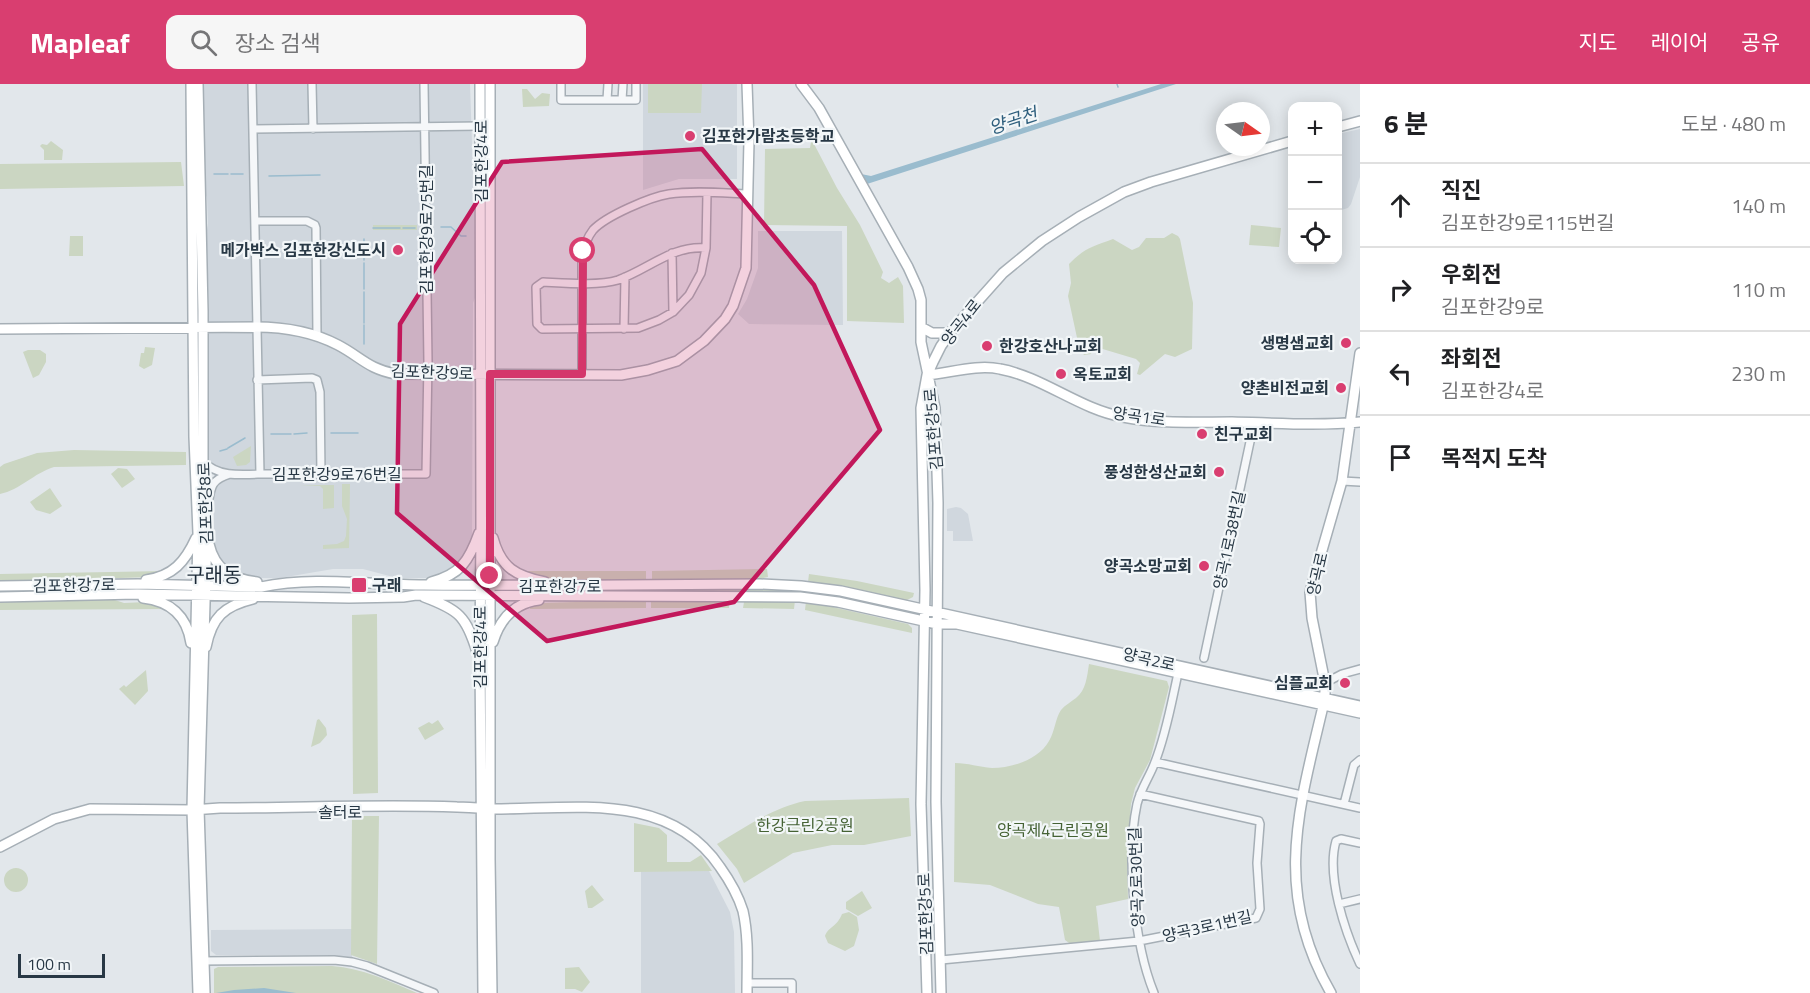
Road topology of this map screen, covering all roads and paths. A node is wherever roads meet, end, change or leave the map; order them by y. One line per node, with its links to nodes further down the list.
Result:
1 (191, 84): 31 (street, 김포한강8로)
2 (198, 84): 31 (street, 김포한강8로)
3 (252, 84): 20 (street)
4 (312, 84): 21 (street)
5 (424, 84): 19 (street, 김포한강9로75번길)
6 (480, 84): 17 (street, 김포한강4로)
7 (490, 84): 41 (street, 김포한강4로)
8 (561, 84): 14 (street)
9 (608, 84): 14 (street)
10 (622, 84): 15 (street)
11 (636, 84): 15 (street)
12 (747, 84): 24 (street, 김포한강9로)
13 (801, 84): 33 (street, 양곡4로)
14 (607, 100): 15 (street)
15 (622, 100)
16 (1360, 121): 18 (street)
17 (480, 126): 19 (street); 41 (street, 김포한강4로)
18 (1342, 126)
19 (426, 127): 21 (street); 40 (street, 김포한강9로75번길)
20 (254, 129): 21 (street); 25 (street)
21 (313, 129)
22 (1288, 142): 37 (street, 양곡4로)
23 (707, 193): 24 (street); 26 (street); 29 (street)
24 (748, 194): 42 (street, 김포한강9로)
25 (256, 221): 32 (street); 38 (street)
26 (706, 248): 27 (street); 30 (street)
27 (672, 253): 28 (street); 30 (street)
28 (625, 277): 29 (street); 36 (street)
29 (582, 282): 35 (street); 35 (street)
30 (673, 312): 36 (street)
31 (198, 327): 32 (street, 김포한강9로); 34 (street, 김포한강9로); 47 (street, 김포한강8로); 55 (street, 김포한강8로)
32 (256, 327): 38 (street, 김포한강9로); 44 (street, 김포한강9로76번길)
33 (921, 327): 37 (street); 43 (street, 양곡4로)
34 (0, 328)
35 (583, 328): 36 (street); 42 (street)
36 (624, 329)
37 (950, 333): 43 (street, 양곡4로)
38 (317, 335): 40 (street, 김포한강9로)
39 (1360, 353): 45 (street, 양곡로)
40 (427, 374): 41 (street, 김포한강9로); 50 (street, 김포한강9로76번길)
41 (486, 374): 42 (street, 김포한강9로); 54 (street, 김포한강4로)
42 (582, 374)
43 (927, 375): 46 (street, 양곡1로); 63 (street, 김포한강5로); 70 (street, 김포한강5로)
44 (257, 380): 49 (street, 김포한강9로76번길); 50 (street)
45 (1355, 422): 46 (street, 양곡1로); 51 (street, 양곡로)
46 (1254, 423): 73 (street, 양곡1로38번길)
47 (203, 461): 48 (street); 53 (street, 김포한강8로)
48 (230, 474): 49 (street); 53 (street)
49 (260, 474): 50 (street, 김포한강9로76번길)
50 (321, 474)
51 (1342, 481): 52 (street); 78 (street, 양곡로)
52 (1360, 482)
53 (207, 518): 55 (street, 김포한강8로)
54 (486, 524): 59 (street); 61 (street); 62 (street, 김포한강4로)
55 (202, 533): 56 (street); 57 (street); 60 (street, 김포한강8로)
56 (280, 583): 60 (street, 김포한강7로); 61 (street, 김포한강7로)
57 (99, 584): 58 (street, 김포한강7로); 60 (street, 김포한강7로)
58 (0, 586)
59 (564, 586): 62 (street, 김포한강7로); 68 (street, 김포한강7로)
60 (201, 590): 64 (street, 김포한강7로); 67 (street, 김포한강7로); 75 (street, 김포한강8로)
61 (417, 590): 62 (street, 김포한강7로); 67 (street, 김포한강7로); 74 (street)
62 (485, 590): 65 (street, 김포한강7로); 74 (street, 김포한강4로)
63 (925, 590): 68 (street); 69 (street, 김포한강5로)
64 (117, 596): 66 (street, 김포한강7로); 75 (street)
65 (580, 596): 71 (street, 김포한강7로); 74 (street)
66 (0, 597)
67 (273, 597): 75 (street)
68 (906, 606): 69 (street, 김포한강7로)
69 (924, 610): 70 (street, 김포한강7로); 71 (street, 김포한강5로)
70 (937, 613): 72 (street, 김포한강5로); 77 (street, 양곡2로)
71 (924, 621): 72 (street, 김포한강7로); 104 (street, 김포한강5로)
72 (937, 624): 77 (street, 양곡2로); 95 (street, 김포한강5로)
73 (1204, 658)
74 (484, 661): 87 (street, 김포한강4로)
75 (198, 667): 89 (street, 김포한강8로)
76 (1360, 669): 78 (street)
77 (1179, 670): 79 (street, 양곡2로); 83 (street, 양곡2로30번길)
78 (1326, 683): 79 (street, 양곡로)
79 (1325, 702): 80 (street, 양곡2로); 81 (street, 양곡2로); 85 (street, 양곡로)
80 (1360, 706)
81 (1360, 713)
82 (1360, 760): 86 (street)
83 (1155, 762): 84 (street, 양곡2로30번길); 85 (street)
84 (1140, 794): 94 (street, 양곡2로30번길); 94 (street, 양곡3로1번길)
85 (1304, 795): 86 (street); 107 (street, 양곡로)
86 (1344, 804): 88 (street)
87 (485, 808): 89 (street, 솔터로); 98 (street, 솔터로); 101 (street, 김포한강4로); 102 (street, 김포한강4로)
88 (1360, 808)
89 (195, 810): 91 (street, 솔터로); 96 (street, 김포한강8로)
90 (1360, 843): 93 (street)
91 (0, 847)
92 (1360, 899): 93 (street)
93 (1339, 904): 97 (street)
94 (1139, 941): 95 (street, 양곡3로1번길); 106 (street, 양곡2로30번길)
95 (941, 960): 105 (street, 김포한강5로)
96 (201, 961): 99 (street, 김포한강8로); 100 (street)
97 (1360, 964)
98 (747, 988): 103 (street)
99 (201, 989)
100 (434, 993)
101 (483, 993)
102 (492, 993)
103 (792, 993)
104 (927, 993)
105 (941, 993)
106 (1154, 993)
107 (1331, 993)

